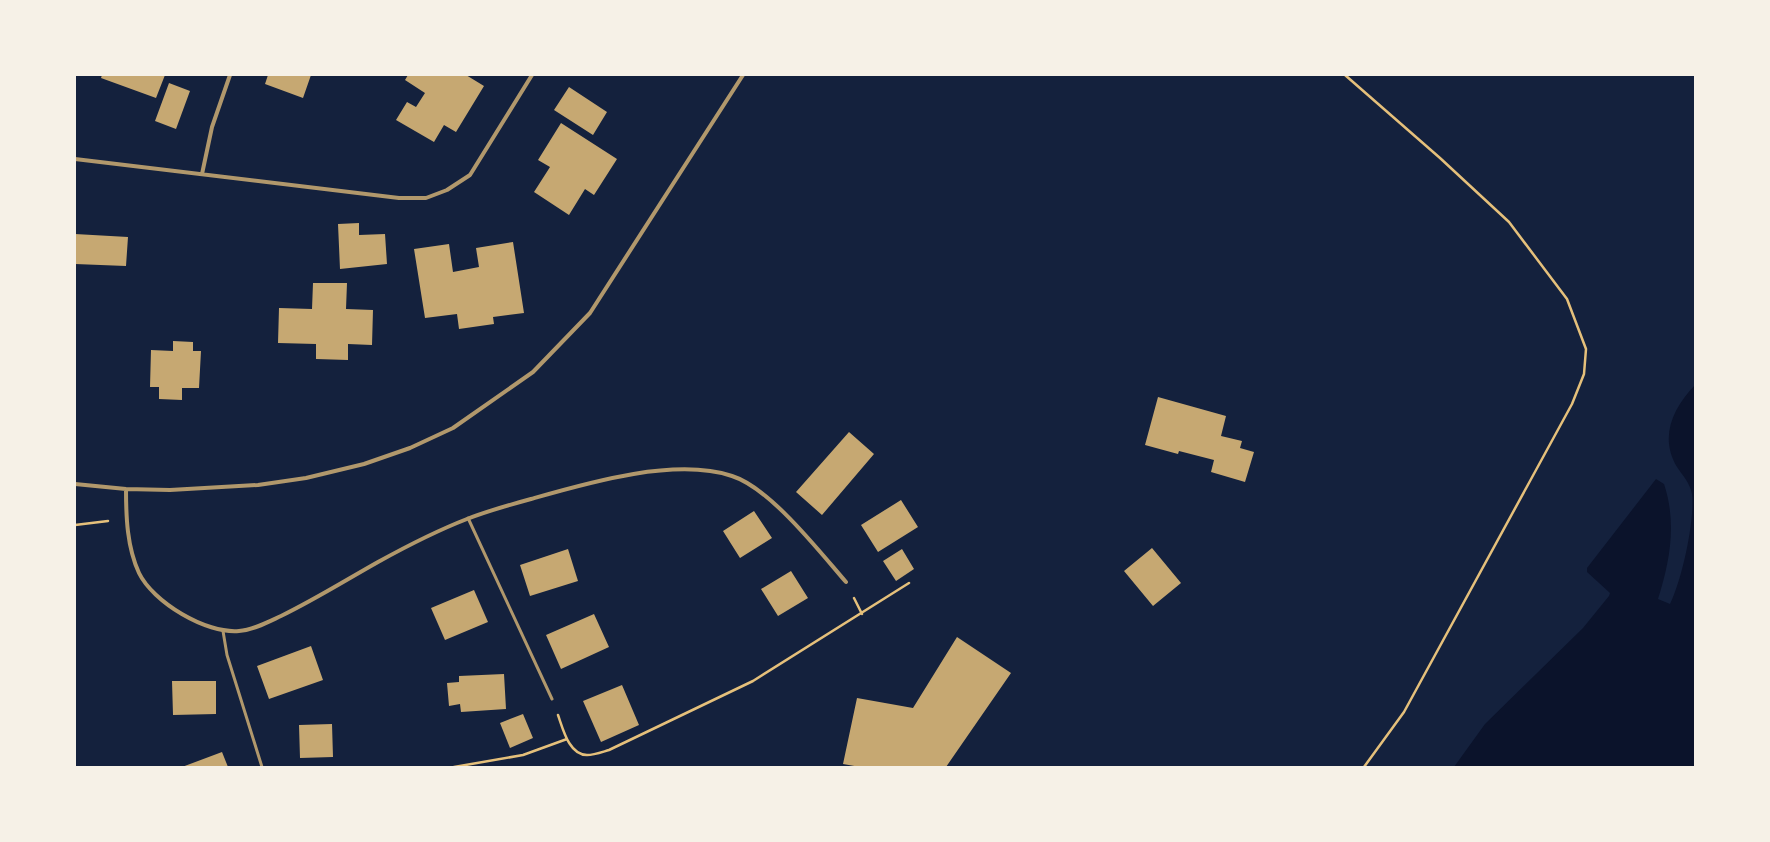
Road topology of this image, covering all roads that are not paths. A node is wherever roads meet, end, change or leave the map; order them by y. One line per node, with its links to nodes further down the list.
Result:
1 (230, 75): 5 (street)
2 (532, 75): 5 (street)
3 (743, 75): 7 (street)
4 (75, 159): 5 (street)
5 (202, 174)
6 (75, 484): 7 (street)
7 (126, 489): 10 (street)
8 (468, 518): 9 (street); 10 (street); 11 (lane)
9 (846, 582)
10 (223, 631): 12 (lane)
11 (552, 699)
12 (262, 767)

